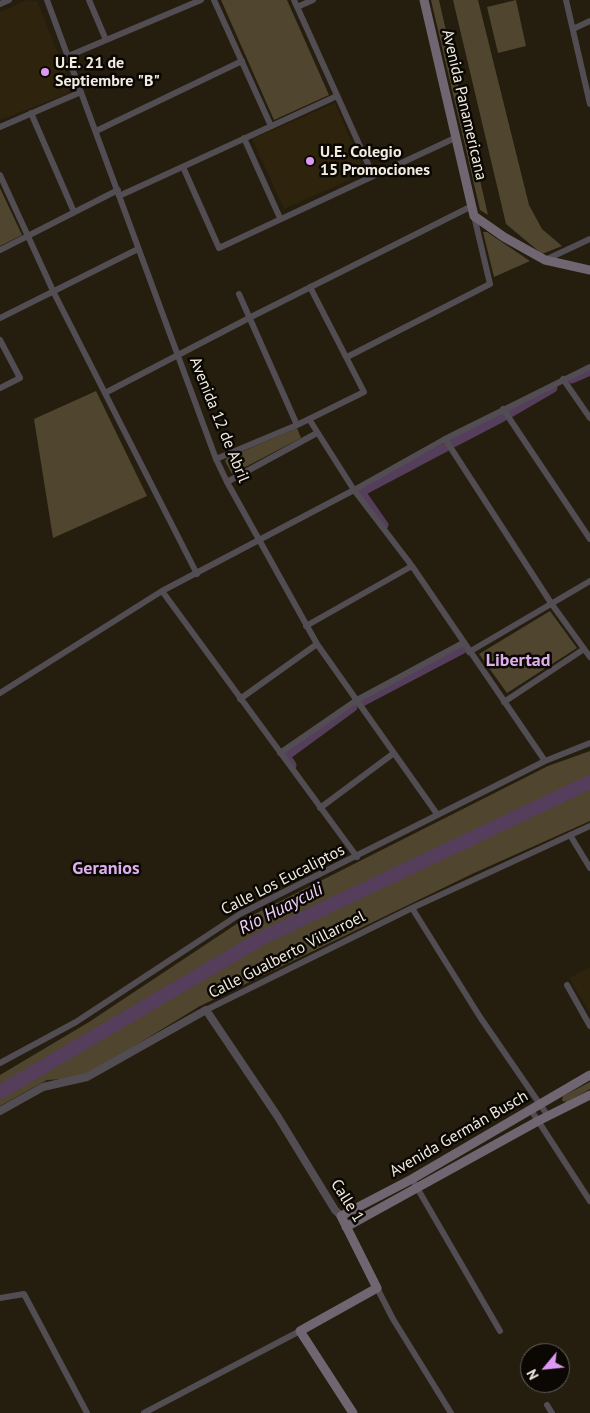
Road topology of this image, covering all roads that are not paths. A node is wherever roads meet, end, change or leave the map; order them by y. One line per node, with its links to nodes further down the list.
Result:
1 (9, 0): 10 (street)
2 (47, 0): 15 (street, Avenida 12 de Abril)
3 (90, 0): 14 (street)
4 (201, 0): 14 (street)
5 (214, 0): 16 (street)
6 (294, 0): 11 (street)
7 (313, 0): 11 (street)
8 (424, 0): 24 (main road, Avenida Panamericana)
9 (566, 0): 13 (street)
10 (0, 4)
11 (297, 7): 18 (street)
12 (590, 20): 13 (street)
13 (573, 29): 19 (street)
14 (106, 40): 15 (street)
15 (66, 57): 17 (street, Avenida 12 de Abril)
16 (242, 61): 21 (street); 23 (street)
17 (81, 92): 20 (street); 23 (street, Avenida 12 de Abril)
18 (337, 96): 21 (street); 28 (street)
19 (590, 104)
20 (31, 113): 22 (street); 31 (street)
21 (271, 126): 25 (street)
22 (0, 127)
23 (96, 131): 29 (street, Avenida 12 de Abril)
24 (457, 137): 28 (street); 30 (main road, Avenida Panamericana)
25 (244, 138): 26 (street); 33 (street)
26 (183, 166): 29 (street); 33 (street)
27 (0, 175): 34 (street)
28 (373, 175): 33 (street)
29 (119, 193): 31 (street); 36 (street, Avenida 12 de Abril)
30 (472, 206): 32 (main road, Avenida Panamericana); 40 (street)
31 (74, 212): 34 (street)
32 (474, 216): 38 (main road); 47 (street, Avenida Panamericana)
33 (280, 218)
34 (27, 236): 37 (street); 41 (street)
35 (590, 239): 38 (street)
36 (138, 249): 41 (street); 46 (street, Avenida 12 de Abril)
37 (0, 250)
38 (545, 260): 39 (main road)
39 (590, 270)
40 (310, 287): 43 (street); 47 (street)
41 (54, 293): 44 (street); 51 (street)
42 (239, 294): 43 (street)
43 (251, 317): 46 (street); 55 (street)
44 (0, 318)
45 (0, 340): 50 (street)
46 (178, 356): 51 (street); 58 (street, Avenida 12 de Abril)
47 (347, 357): 54 (street)
48 (590, 367): 49 (street)
49 (563, 379): 52 (street); 53 (street)
50 (0, 388)
51 (106, 393): 64 (street)
52 (503, 409): 57 (street); 61 (street)
53 (590, 418)
54 (309, 419): 55 (street); 56 (street)
55 (297, 425): 58 (street)
56 (317, 433): 59 (street); 60 (street)
57 (445, 438): 60 (street); 67 (street)
58 (216, 459): 59 (street, Avenida 12 de Abril)
59 (227, 482): 62 (street, Avenida 12 de Abril)
60 (354, 490): 62 (street); 63 (street)
61 (590, 539)
62 (259, 541): 64 (street); 68 (street, Avenida 12 de Abril)
63 (412, 566): 68 (street); 69 (street)
64 (197, 574): 66 (street)
65 (590, 581): 67 (street)
66 (162, 591): 74 (street); 75 (street)
67 (551, 603): 71 (street); 72 (street)
68 (306, 626): 70 (street, Avenida 12 de Abril)
69 (463, 643): 72 (street); 76 (street)
70 (317, 644): 75 (street); 76 (street, Avenida 12 de Abril)
71 (584, 649): 73 (street); 77 (street)
72 (469, 652): 77 (street)
73 (590, 657)
74 (0, 693)
75 (240, 699): 79 (street)
76 (357, 700): 79 (street); 80 (street, Avenida 12 de Abril)
77 (504, 702): 81 (street)
78 (590, 743): 81 (street, Calle Los Eucaliptos)
79 (280, 753): 82 (street)
80 (394, 753): 82 (street); 83 (street, Avenida 12 de Abril)
81 (545, 761): 83 (street, Calle Los Eucaliptos)
82 (320, 808): 86 (street)
83 (437, 814): 86 (street, Calle Los Eucaliptos)
84 (590, 826): 85 (street, Calle Gualberto Villarroel)
85 (570, 835): 87 (street); 88 (street, Calle Gualberto Villarroel)
86 (357, 857): 92 (street, Calle Los Eucaliptos)
87 (590, 868)
88 (412, 908): 90 (street, Calle Gualberto Villarroel); 95 (street)
89 (567, 985): 91 (street)
90 (206, 1010): 96 (street, Calle Gualberto Villarroel); 102 (street, Calle 1)
91 (590, 1026)
92 (0, 1063)
93 (590, 1075): 95 (main road, Avenida Germán Busch)
94 (590, 1095): 98 (main road, Avenida Germán Busch)
95 (540, 1105): 97 (main road, Avenida Germán Busch); 98 (street)
96 (0, 1110)
97 (531, 1110): 99 (street); 100 (main road, Avenida Germán Busch)
98 (548, 1116): 99 (main road, Avenida Germán Busch)
99 (538, 1121): 100 (main road, Avenida Germán Busch); 101 (street)
100 (415, 1183): 102 (main road, Avenida Germán Busch); 103 (main road, Avenida Germán Busch); 106 (street)
101 (590, 1201)
102 (342, 1216): 103 (main road, Calle 1)
103 (346, 1227): 104 (main road, Calle 1)
104 (377, 1288): 107 (main road); 112 (street, Calle 1)
105 (0, 1298): 109 (street)
106 (500, 1331)
107 (300, 1332): 110 (street); 111 (main road)
108 (547, 1405): 113 (street)
109 (87, 1413)
110 (144, 1413)
111 (353, 1413)
112 (451, 1413)
113 (552, 1413)

